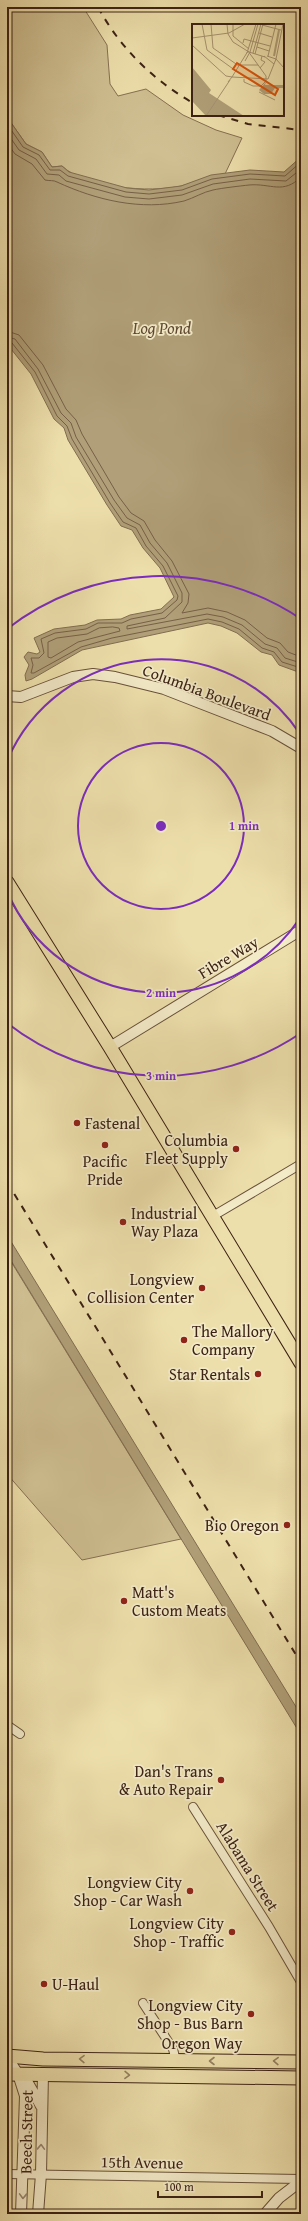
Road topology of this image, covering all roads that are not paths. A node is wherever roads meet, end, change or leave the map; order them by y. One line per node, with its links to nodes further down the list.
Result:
1 (7, 696): 2 (street, Columbia Boulevard)
2 (301, 748)
3 (7, 882): 5 (main road)
4 (301, 930): 5 (street, Fibre Way)
5 (110, 1047): 7 (main road)
6 (301, 1164): 7 (street)
7 (213, 1216): 8 (main road)
8 (301, 1363)
9 (7, 1725): 10 (street)
10 (20, 1734)
11 (193, 1807): 12 (street, Alabama Street)
12 (301, 1982)
13 (143, 2003): 15 (street)
14 (7, 2057): 15 (main road, Oregon Way, one-way to 14); 17 (street, Beech Street)
15 (176, 2061): 16 (main road, Oregon Way, one-way to 15)
16 (301, 2062)
17 (12, 2074): 18 (main road, Oregon Way); 20 (street); 22 (street, Beech Street)
18 (42, 2074): 19 (main road, Oregon Way, one-way to 19); 20 (street, Beech Street)
19 (301, 2078)
20 (43, 2110): 23 (street, Beech Street, one-way to 20)
21 (7, 2174): 22 (street, 15th Avenue)
22 (24, 2174): 23 (street, 15th Avenue); 25 (street, Beech Street, one-way to 25)
23 (41, 2174): 24 (street, 15th Avenue); 26 (street, Beech Street)
24 (301, 2180): 27 (street)
25 (21, 2214)
26 (38, 2214)
27 (265, 2214)

